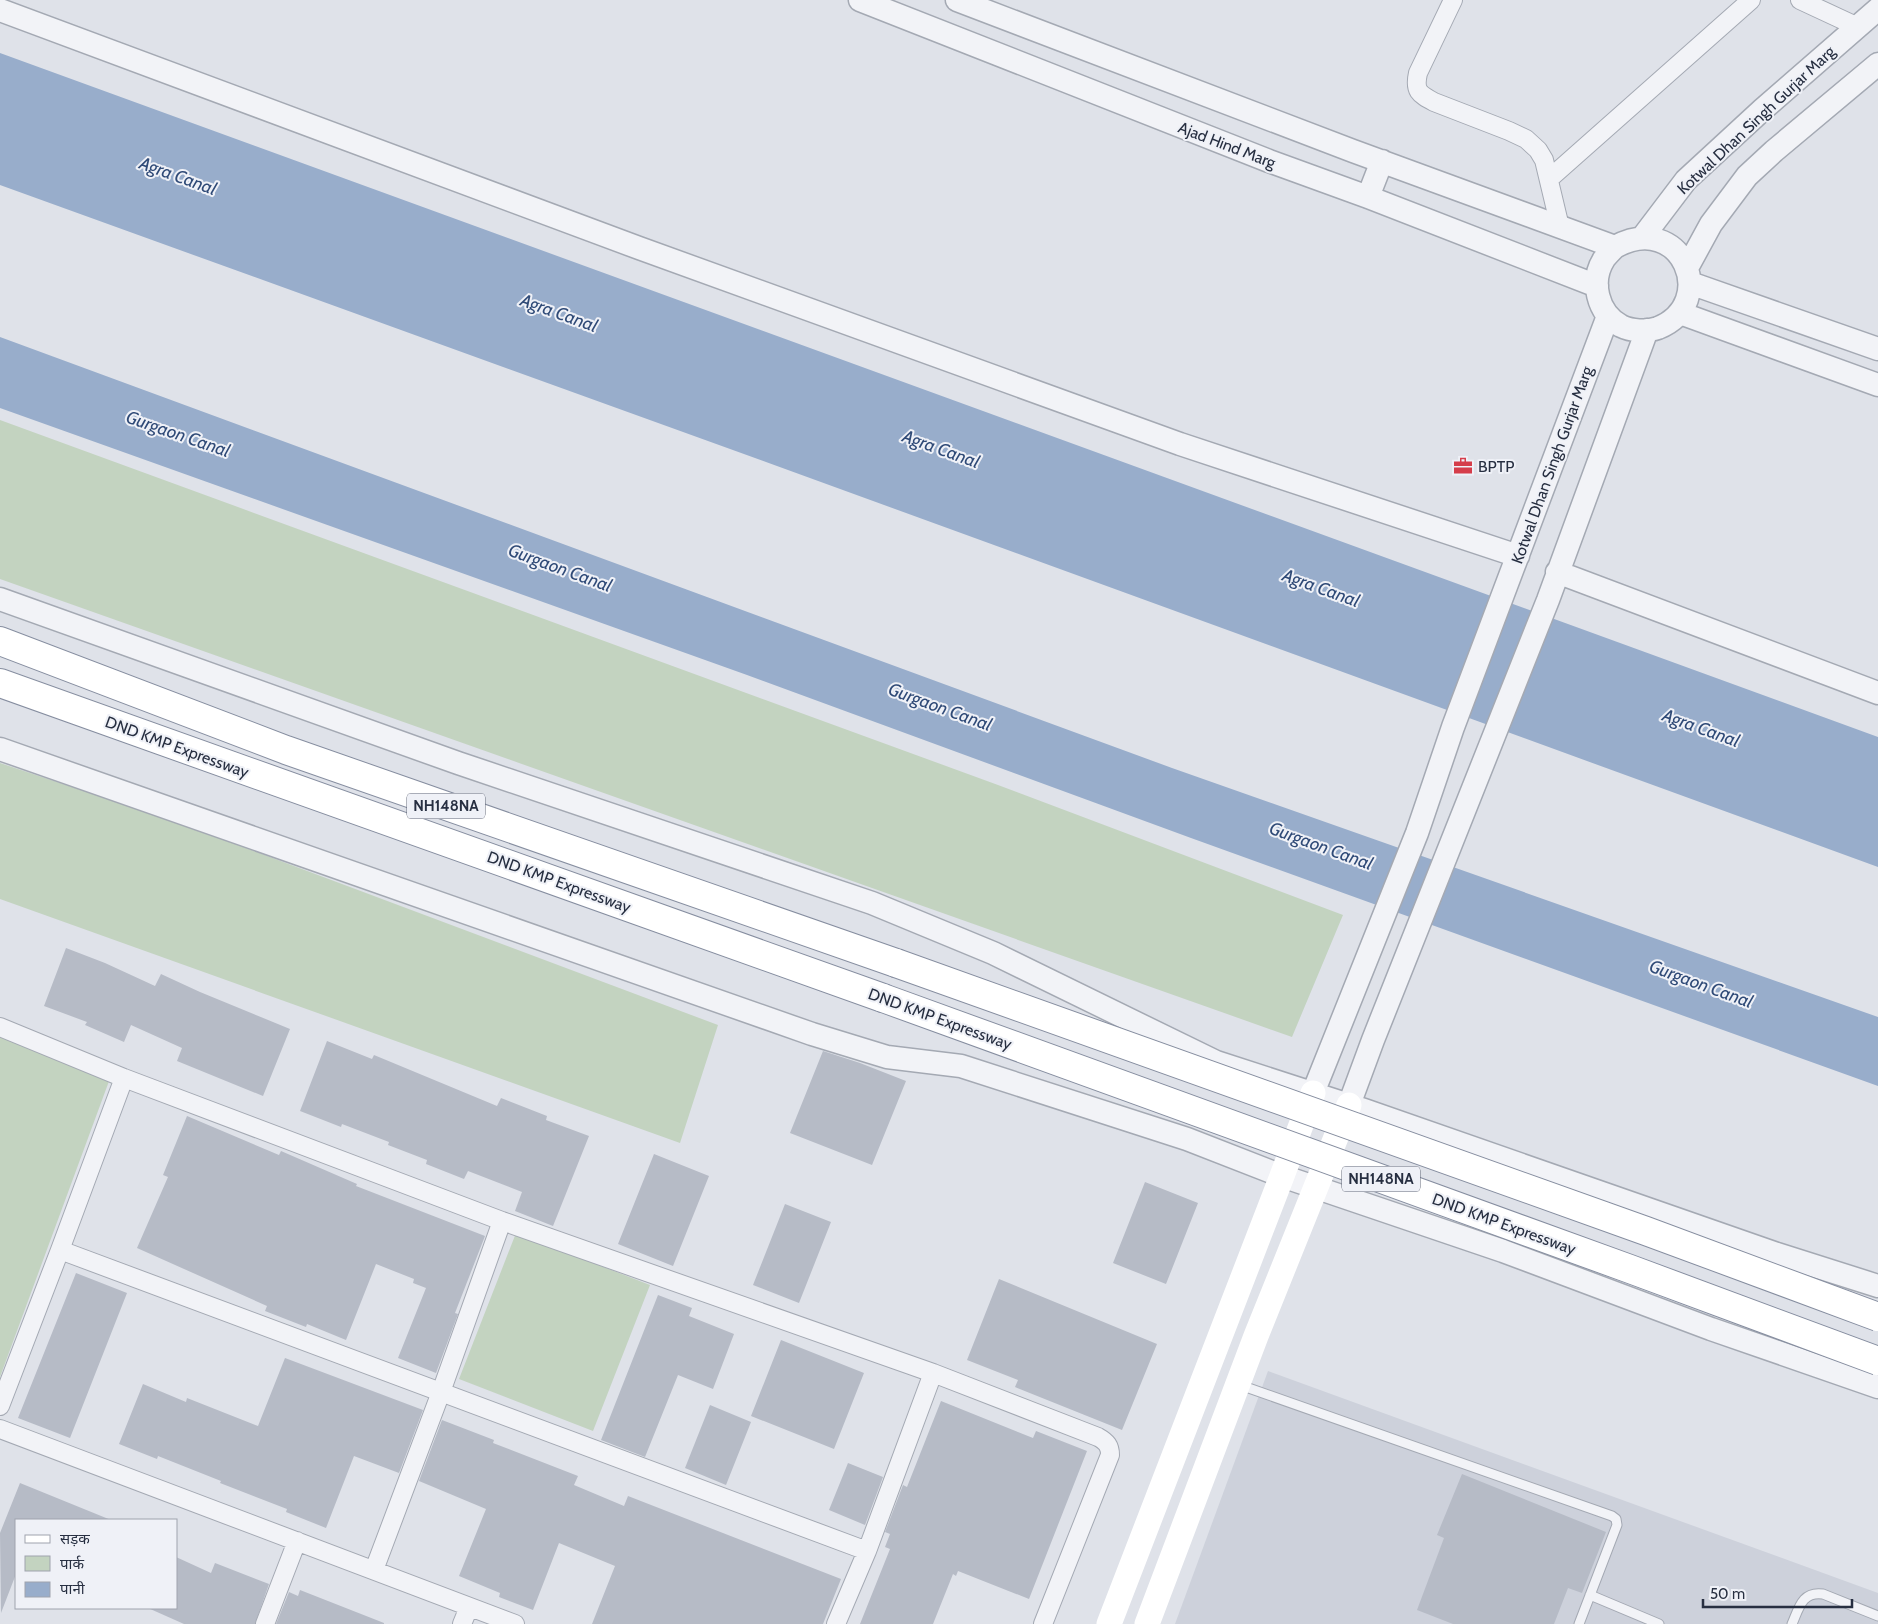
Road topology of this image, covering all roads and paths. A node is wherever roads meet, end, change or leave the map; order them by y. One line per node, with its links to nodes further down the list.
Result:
1 (860, 0): 12 (street, Ajad Hind Marg)
2 (957, 0): 10 (street)
3 (1453, 0): 11 (street)
4 (1751, 0): 11 (street)
5 (1800, 0): 8 (street)
6 (1878, 9): 8 (street, Kotwal Dhan Singh Gurjar Marg)
7 (0, 10): 23 (street)
8 (1858, 27): 14 (street, Kotwal Dhan Singh Gurjar Marg)
9 (1878, 64): 16 (street)
10 (1382, 161): 12 (street); 13 (street)
11 (1548, 178): 13 (street)
12 (1368, 198): 17 (street, Ajad Hind Marg)
13 (1560, 227): 15 (street)
14 (1642, 238): 15 (street); 16 (street)
15 (1615, 248): 17 (street)
16 (1688, 276): 18 (street); 21 (street)
17 (1596, 286): 19 (street)
18 (1680, 313): 20 (street); 22 (street)
19 (1608, 316): 20 (street); 23 (street, Kotwal Dhan Singh Gurjar Marg)
20 (1647, 330): 24 (street)
21 (1878, 349)
22 (1878, 385)
23 (1518, 556): 30 (street, Kotwal Dhan Singh Gurjar Marg)
24 (1557, 572): 28 (street); 31 (street)
25 (0, 599): 34 (street)
26 (0, 641): 41 (highway, DND KMP Expressway / NH148NA, bridge)
27 (0, 683): 42 (highway, DND KMP Expressway / NH148NA, bridge)
28 (1878, 693)
29 (0, 749): 36 (street)
30 (1436, 780): 31 (street); 34 (street, Kotwal Dhan Singh Gurjar Marg)
31 (1471, 794): 35 (street)
32 (0, 1027): 33 (street)
33 (124, 1078): 38 (street); 39 (street)
34 (1313, 1093): 35 (street); 36 (main road)
35 (1349, 1105): 37 (main road); 40 (street)
36 (1282, 1176): 37 (street); 60 (main road)
37 (1316, 1187): 44 (main road); 45 (street)
38 (502, 1221): 43 (street); 46 (street)
39 (60, 1250): 46 (street); 47 (street)
40 (1878, 1286)
41 (1878, 1317)
42 (1878, 1361)
43 (933, 1373): 50 (street); 59 (street)
44 (1238, 1384): 52 (lane); 61 (main road)
45 (1878, 1387)
46 (441, 1392): 50 (street); 51 (street)
47 (0, 1406)
48 (0, 1429): 49 (street)
49 (297, 1541): 51 (street); 55 (street)
50 (867, 1551): 58 (street)
51 (374, 1570): 53 (street)
52 (1590, 1595): 62 (lane); 63 (lane)
53 (469, 1607): 56 (street); 57 (street)
54 (1878, 1616): 64 (lane)
55 (265, 1624)
56 (462, 1624)
57 (515, 1624)
58 (836, 1624)
59 (1043, 1624)
60 (1109, 1624)
61 (1147, 1624)
62 (1579, 1624)
63 (1659, 1624)
64 (1792, 1624)

